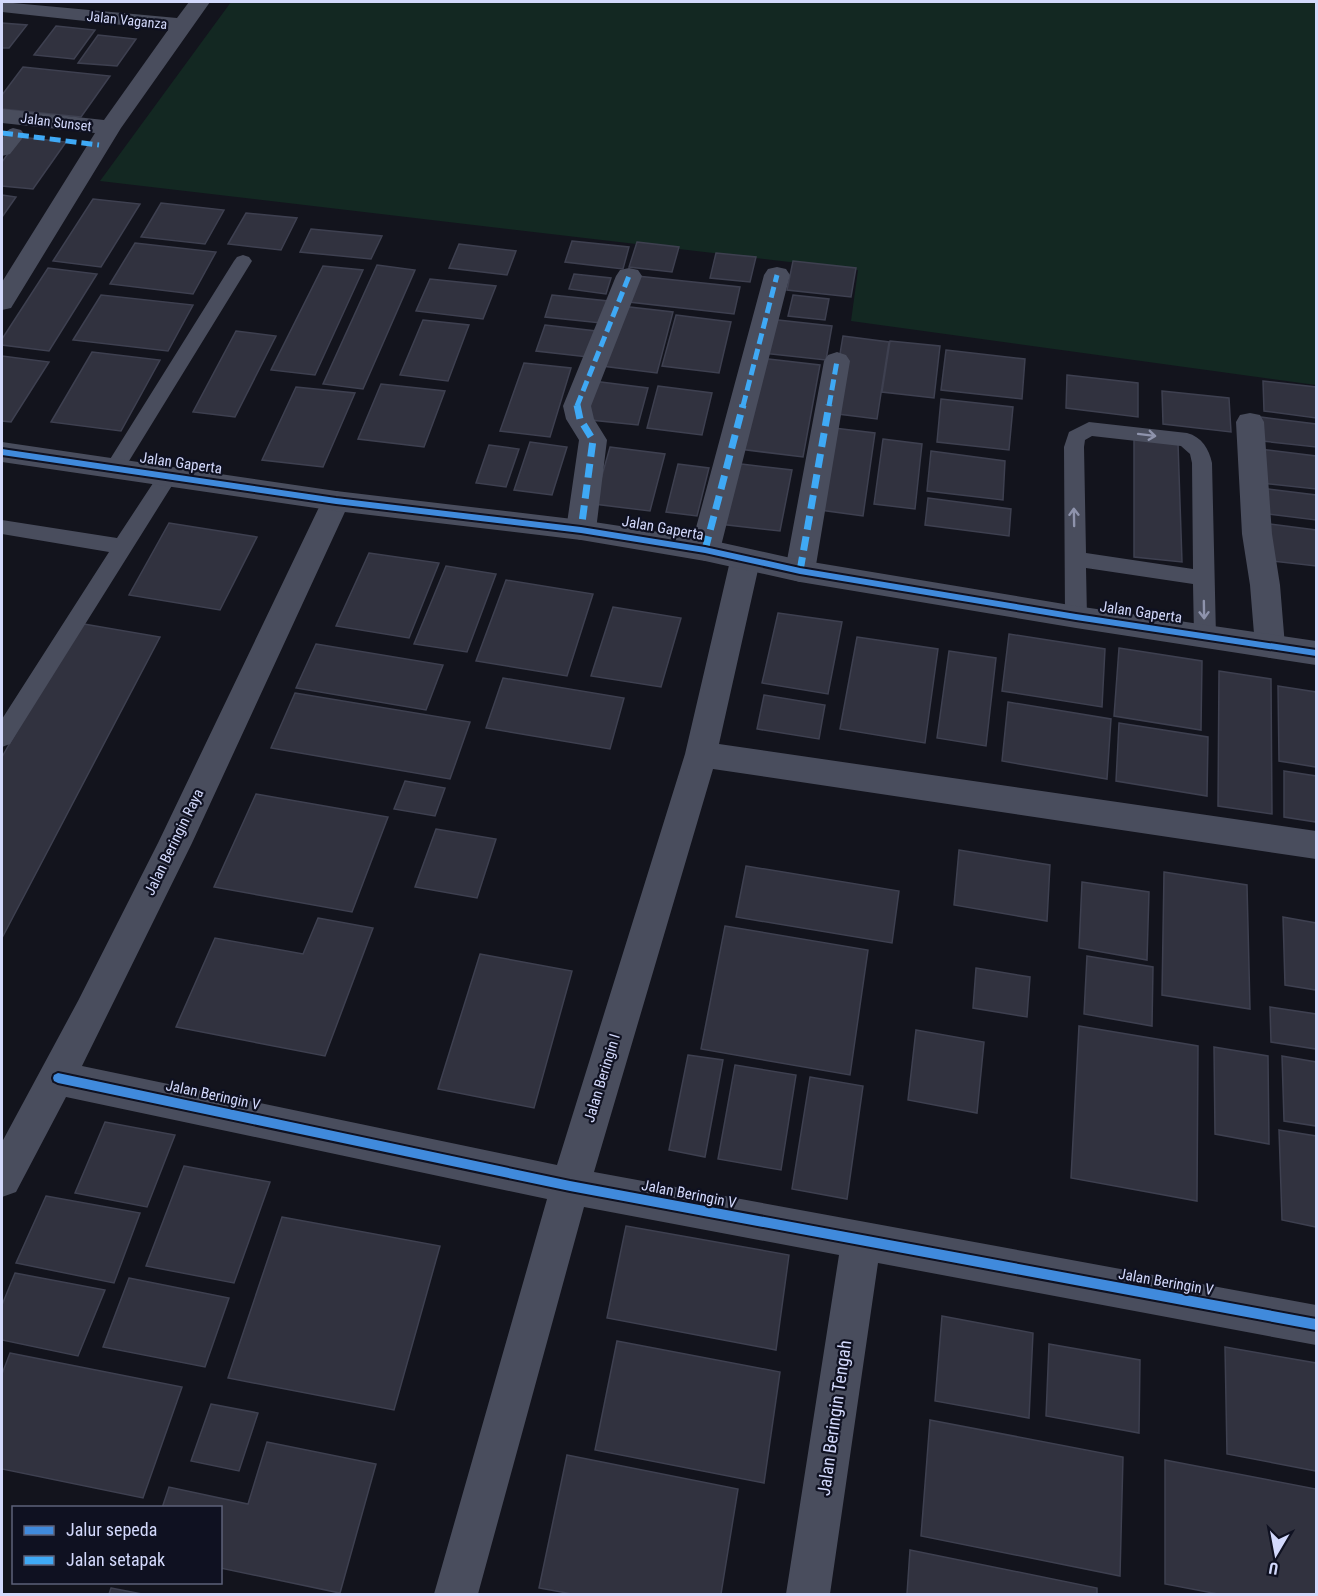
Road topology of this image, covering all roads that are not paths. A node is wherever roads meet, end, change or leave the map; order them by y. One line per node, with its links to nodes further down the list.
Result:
1 (199, 2): 3 (street)
2 (2, 6): 3 (street, Jalan Vaganza)
3 (181, 25): 5 (street)
4 (4, 133): 5 (street)
5 (104, 137): 9 (street)
6 (243, 261): 13 (lane)
7 (777, 275): 19 (street)
8 (629, 276): 17 (street)
9 (2, 302)
10 (837, 361): 22 (street)
11 (1250, 422): 26 (street)
12 (2, 452): 13 (street, Jalan Gaperta)
13 (114, 469): 14 (street, Jalan Gaperta)
14 (168, 476): 15 (street, Jalan Gaperta); 18 (lane)
15 (336, 501): 17 (street, Jalan Gaperta); 31 (street, Jalan Beringin Raya)
16 (2, 527): 18 (lane)
17 (581, 530): 19 (street, Jalan Gaperta)
18 (123, 547): 28 (lane)
19 (705, 550): 21 (street, Jalan Gaperta)
20 (1075, 559): 23 (lane); 23 (lane, one-way to 23); 24 (lane)
21 (745, 561): 22 (street, Jalan Gaperta); 29 (street, Jalan Beringin I)
22 (800, 571): 24 (street, Jalan Gaperta)
23 (1204, 578): 25 (lane, one-way to 25)
24 (1076, 617): 25 (street, Jalan Gaperta)
25 (1205, 636): 26 (street, Jalan Gaperta)
26 (1270, 646): 27 (street, Jalan Gaperta)
27 (1317, 653)
28 (2, 738)
29 (701, 754): 30 (street); 33 (street, Jalan Beringin I)
30 (1317, 845)
31 (58, 1078): 32 (street, Jalan Beringin Raya); 33 (street, Jalan Beringin V)
32 (2, 1179)
33 (570, 1186): 34 (street, Jalan Beringin V); 36 (street, Jalan Beringin I)
34 (861, 1241): 35 (street, Jalan Beringin V); 37 (street, Jalan Beringin Tengah)
35 (1317, 1325)
36 (456, 1594)
37 (808, 1594)

